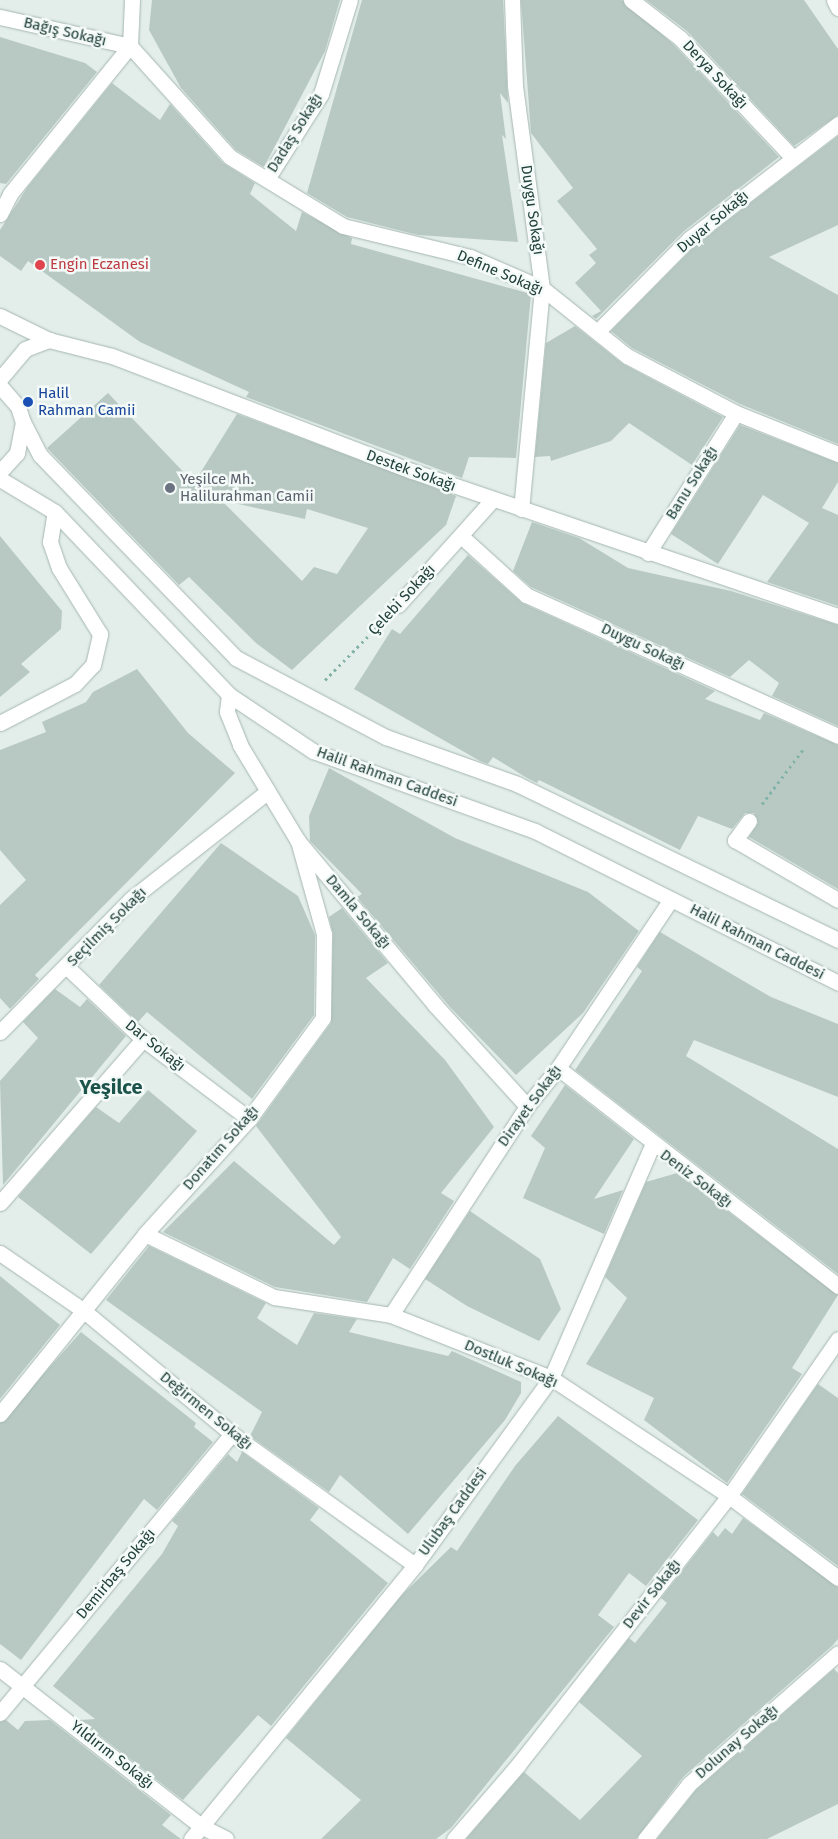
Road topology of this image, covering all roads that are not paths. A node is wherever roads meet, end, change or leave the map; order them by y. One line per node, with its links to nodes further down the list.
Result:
1 (132, 0): 8 (street)
2 (350, 0): 11 (street, Dadaş Sokağı)
3 (512, 0): 13 (street, Duygu Sokağı)
4 (631, 0): 10 (street, Derya Sokağı)
5 (834, 0): 6 (street)
6 (838, 8)
7 (0, 17): 8 (street, Bağış Sokağı)
8 (130, 46): 11 (street, Define Sokağı); 12 (street)
9 (838, 124): 10 (street, Duyar Sokağı)
10 (793, 158): 15 (street, Duyar Sokağı)
11 (266, 179): 13 (street, Define Sokağı)
12 (0, 214)
13 (542, 288): 15 (street, Define Sokağı); 25 (street, Duygu Sokağı)
14 (0, 316): 16 (street, Destek Sokağı)
15 (599, 330): 19 (street, Define Sokağı)
16 (49, 340): 17 (street); 24 (street, Destek Sokağı)
17 (0, 379)
18 (0, 386): 20 (street)
19 (736, 413): 21 (street, Define Sokağı); 28 (street, Banu Sokağı)
20 (23, 422): 22 (street); 39 (street)
21 (838, 454)
22 (0, 472)
23 (0, 479): 26 (street, Halil Rahman Caddesi)
24 (493, 499): 25 (street, Destek Sokağı); 27 (street, Çelebi Sokağı)
25 (521, 510): 28 (street, Destek Sokağı)
26 (54, 512): 31 (street, Halil Rahman Caddesi); 32 (street)
27 (461, 536): 29 (street, Çelebi Sokağı); 33 (street, Duygu Sokağı)
28 (648, 553): 30 (street, Destek Sokağı)
29 (398, 605)
30 (838, 616)
31 (229, 695): 34 (street, Damla Sokağı); 37 (street, Halil Rahman Caddesi)
32 (0, 723)
33 (838, 736)
34 (268, 791): 36 (street, Damla Sokağı); 40 (street, Seçilmiş Sokağı)
35 (749, 821): 38 (street)
36 (298, 841): 45 (street, Damla Sokağı); 46 (street, Donatım Sokağı)
37 (671, 899): 41 (street, Halil Rahman Caddesi); 44 (street, Dirayet Sokağı)
38 (838, 900)
39 (838, 940)
40 (67, 967): 42 (street, Seçilmiş Sokağı); 43 (street, Dar Sokağı)
41 (838, 983)
42 (0, 1032)
43 (143, 1039): 46 (street, Dar Sokağı); 48 (street)
44 (558, 1068): 45 (street, Dirayet Sokağı); 47 (street, Deniz Sokağı)
45 (527, 1106): 53 (street, Dirayet Sokağı)
46 (249, 1119): 49 (street, Donatım Sokağı)
47 (652, 1146): 51 (street, Deniz Sokağı); 55 (street, Ulubaş Caddesi)
48 (0, 1204)
49 (145, 1234): 52 (street, Donatım Sokağı); 53 (street, Dostluk Sokağı)
50 (0, 1254): 52 (street, Değirmen Sokağı)
51 (838, 1286)
52 (84, 1311): 56 (street, Donatım Sokağı); 57 (street, Değirmen Sokağı)
53 (391, 1315): 55 (street, Dostluk Sokağı)
54 (838, 1339): 58 (street, Devir Sokağı)
55 (551, 1378): 58 (street, Dostluk Sokağı); 59 (street, Ulubaş Caddesi)
56 (0, 1414)
57 (232, 1434): 59 (street, Değirmen Sokağı); 63 (street, Demirbaş Sokağı)
58 (728, 1496): 60 (street, Dostluk Sokağı); 68 (street, Devir Sokağı)
59 (415, 1565): 65 (street, Ulubaş Caddesi)
60 (838, 1578)
61 (838, 1653): 69 (street, Dolunay Sokağı)
62 (0, 1669): 63 (street, Yıldırım Sokağı)
63 (24, 1685): 64 (street, Demirbaş Sokağı); 65 (street, Yıldırım Sokağı)
64 (0, 1713)
65 (201, 1826): 66 (street, Ulubaş Caddesi); 67 (street, Yıldırım Sokağı)
66 (191, 1839)
67 (226, 1839)
68 (454, 1839)
69 (645, 1839)

